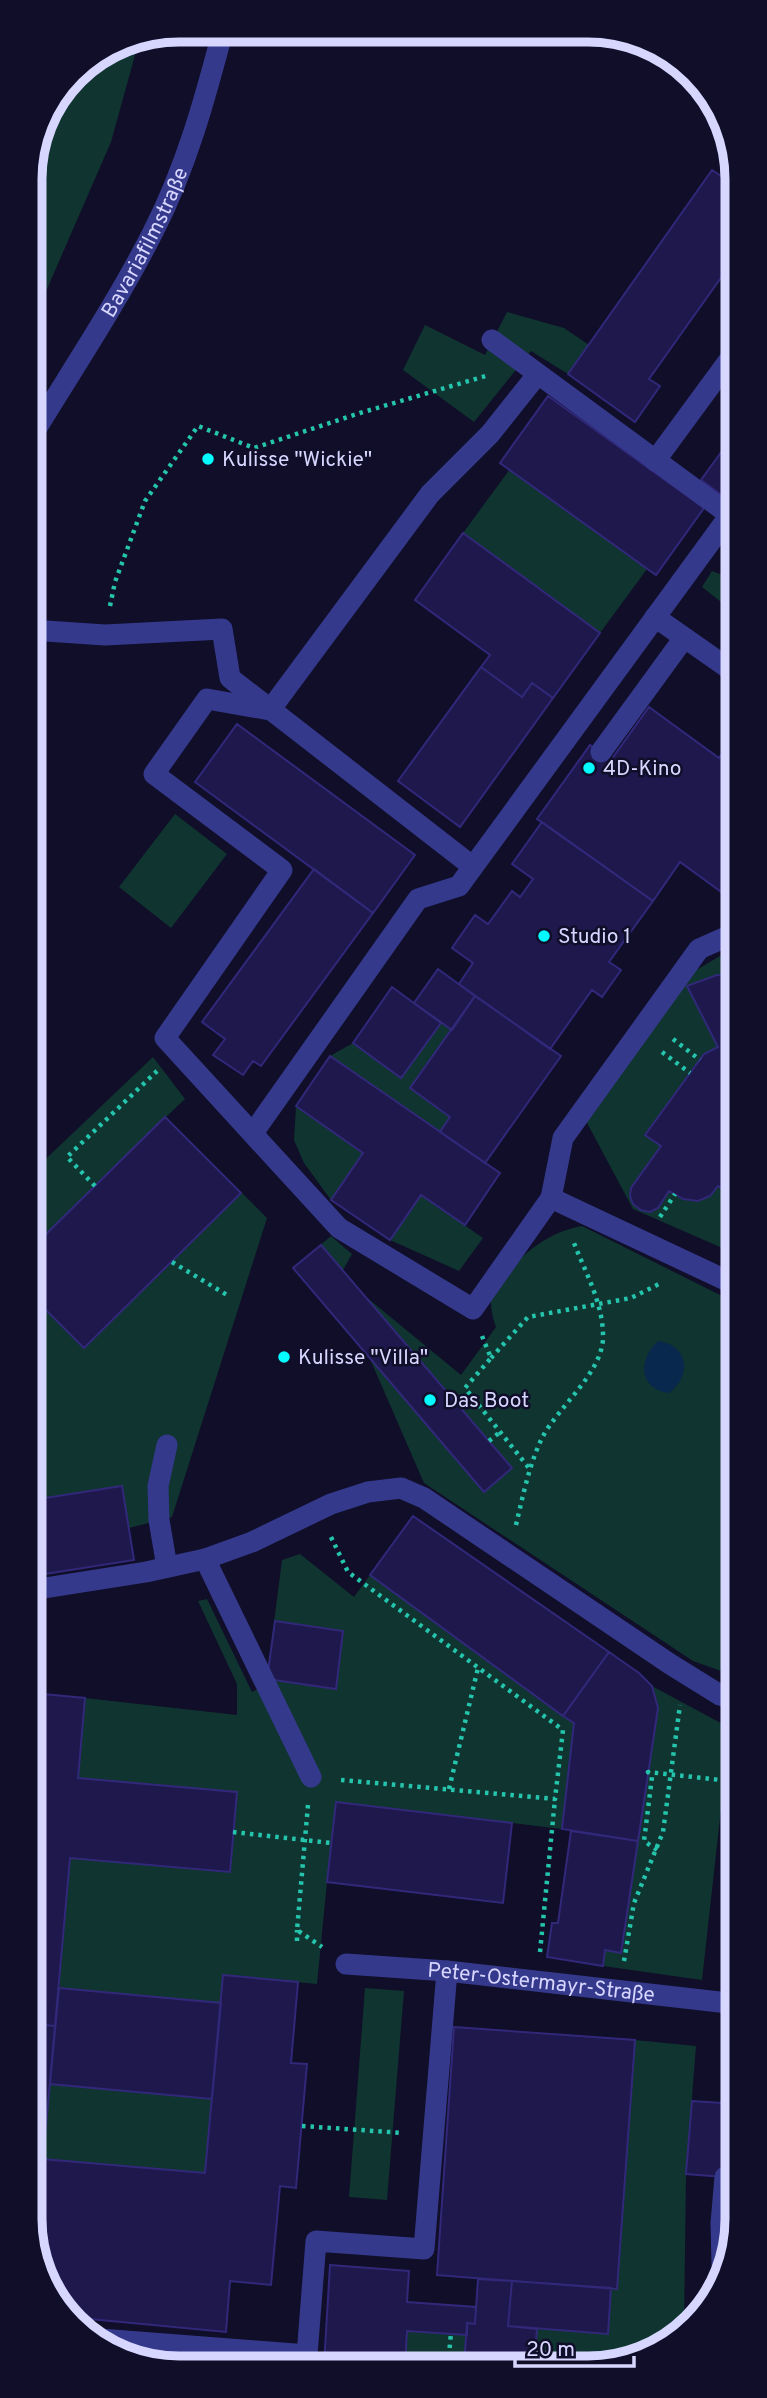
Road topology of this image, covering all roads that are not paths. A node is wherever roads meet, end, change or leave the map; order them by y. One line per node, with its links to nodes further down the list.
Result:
1 (220, 42): 5 (street, Bavariafilmstraße)
2 (492, 340): 4 (street)
3 (725, 366): 6 (street)
4 (537, 375): 6 (street); 13 (street)
5 (42, 420)
6 (655, 461): 7 (street)
7 (725, 511)
8 (725, 522): 9 (street)
9 (655, 617): 11 (street); 15 (street)
10 (42, 631): 13 (street)
11 (684, 638): 12 (street); 14 (street)
12 (725, 666)
13 (270, 710): 15 (street); 17 (street)
14 (601, 752)
15 (472, 866): 17 (street)
16 (725, 937): 18 (street)
17 (253, 1133): 18 (street)
18 (551, 1198): 19 (street)
19 (725, 1280)
20 (167, 1446): 22 (street)
21 (205, 1559): 22 (street); 24 (street); 25 (street)
22 (167, 1567): 23 (street)
23 (42, 1588)
24 (725, 1697)
25 (311, 1777)
26 (346, 1964): 27 (street, Peter-Ostermayr-Straße)
27 (447, 1971): 28 (street, Peter-Ostermayr-Straße); 33 (street)
28 (725, 2003)
29 (725, 2177): 30 (street)
30 (722, 2248)
31 (115, 2341): 32 (street)
32 (268, 2356)
33 (307, 2356)

